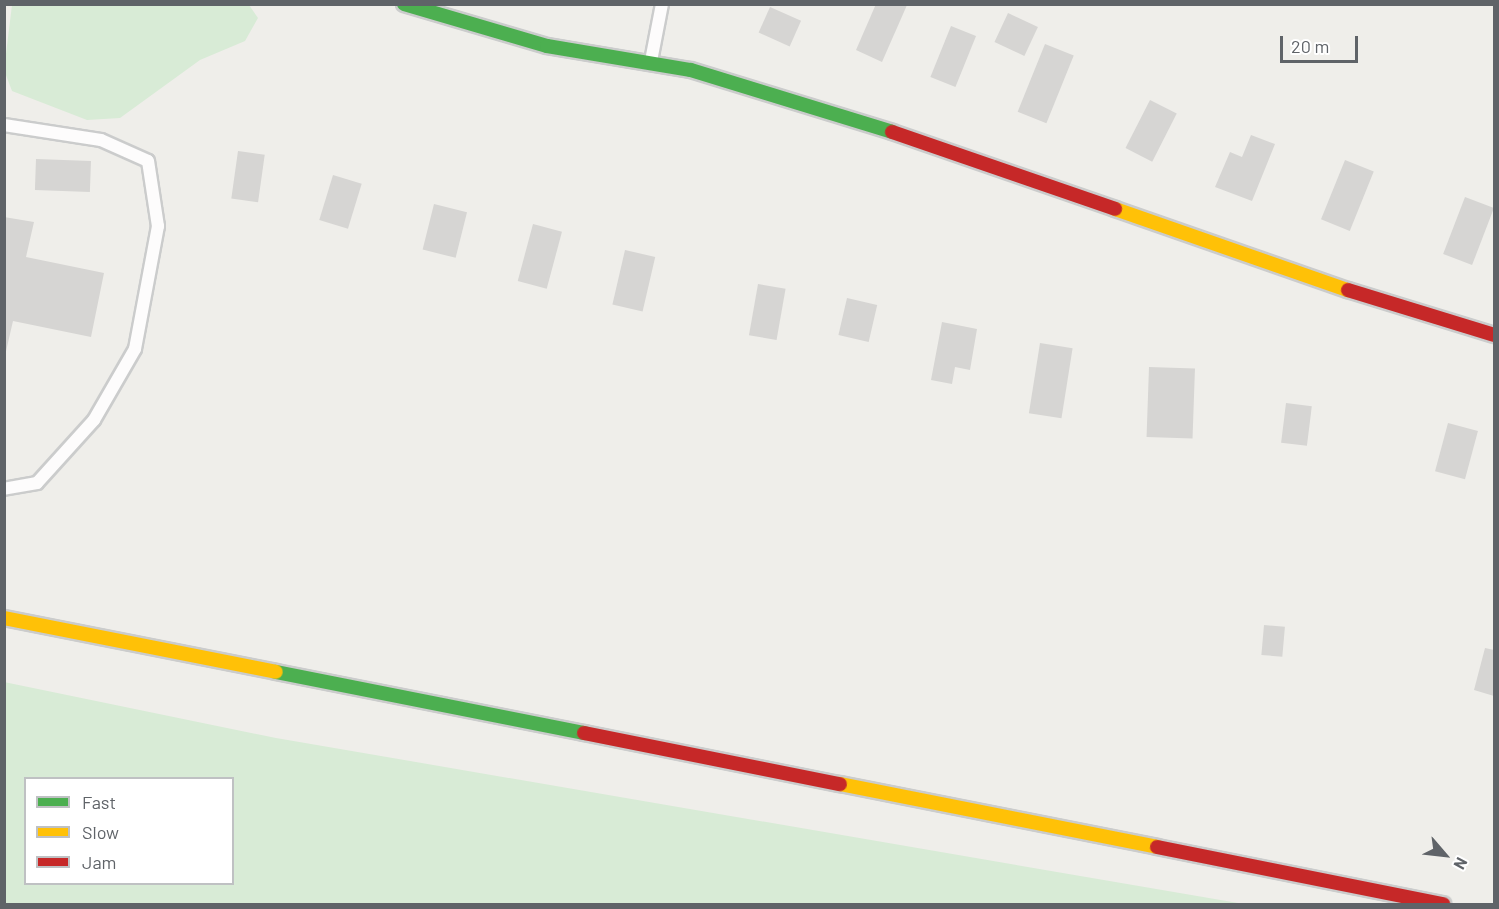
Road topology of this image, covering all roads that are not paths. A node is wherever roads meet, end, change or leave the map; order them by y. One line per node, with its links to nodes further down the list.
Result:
1 (404, 4): 3 (street)
2 (662, 4): 3 (lane)
3 (651, 61): 5 (street)
4 (4, 125): 6 (lane)
5 (1494, 334)
6 (4, 489)
7 (4, 618): 8 (street)
8 (1443, 904)

